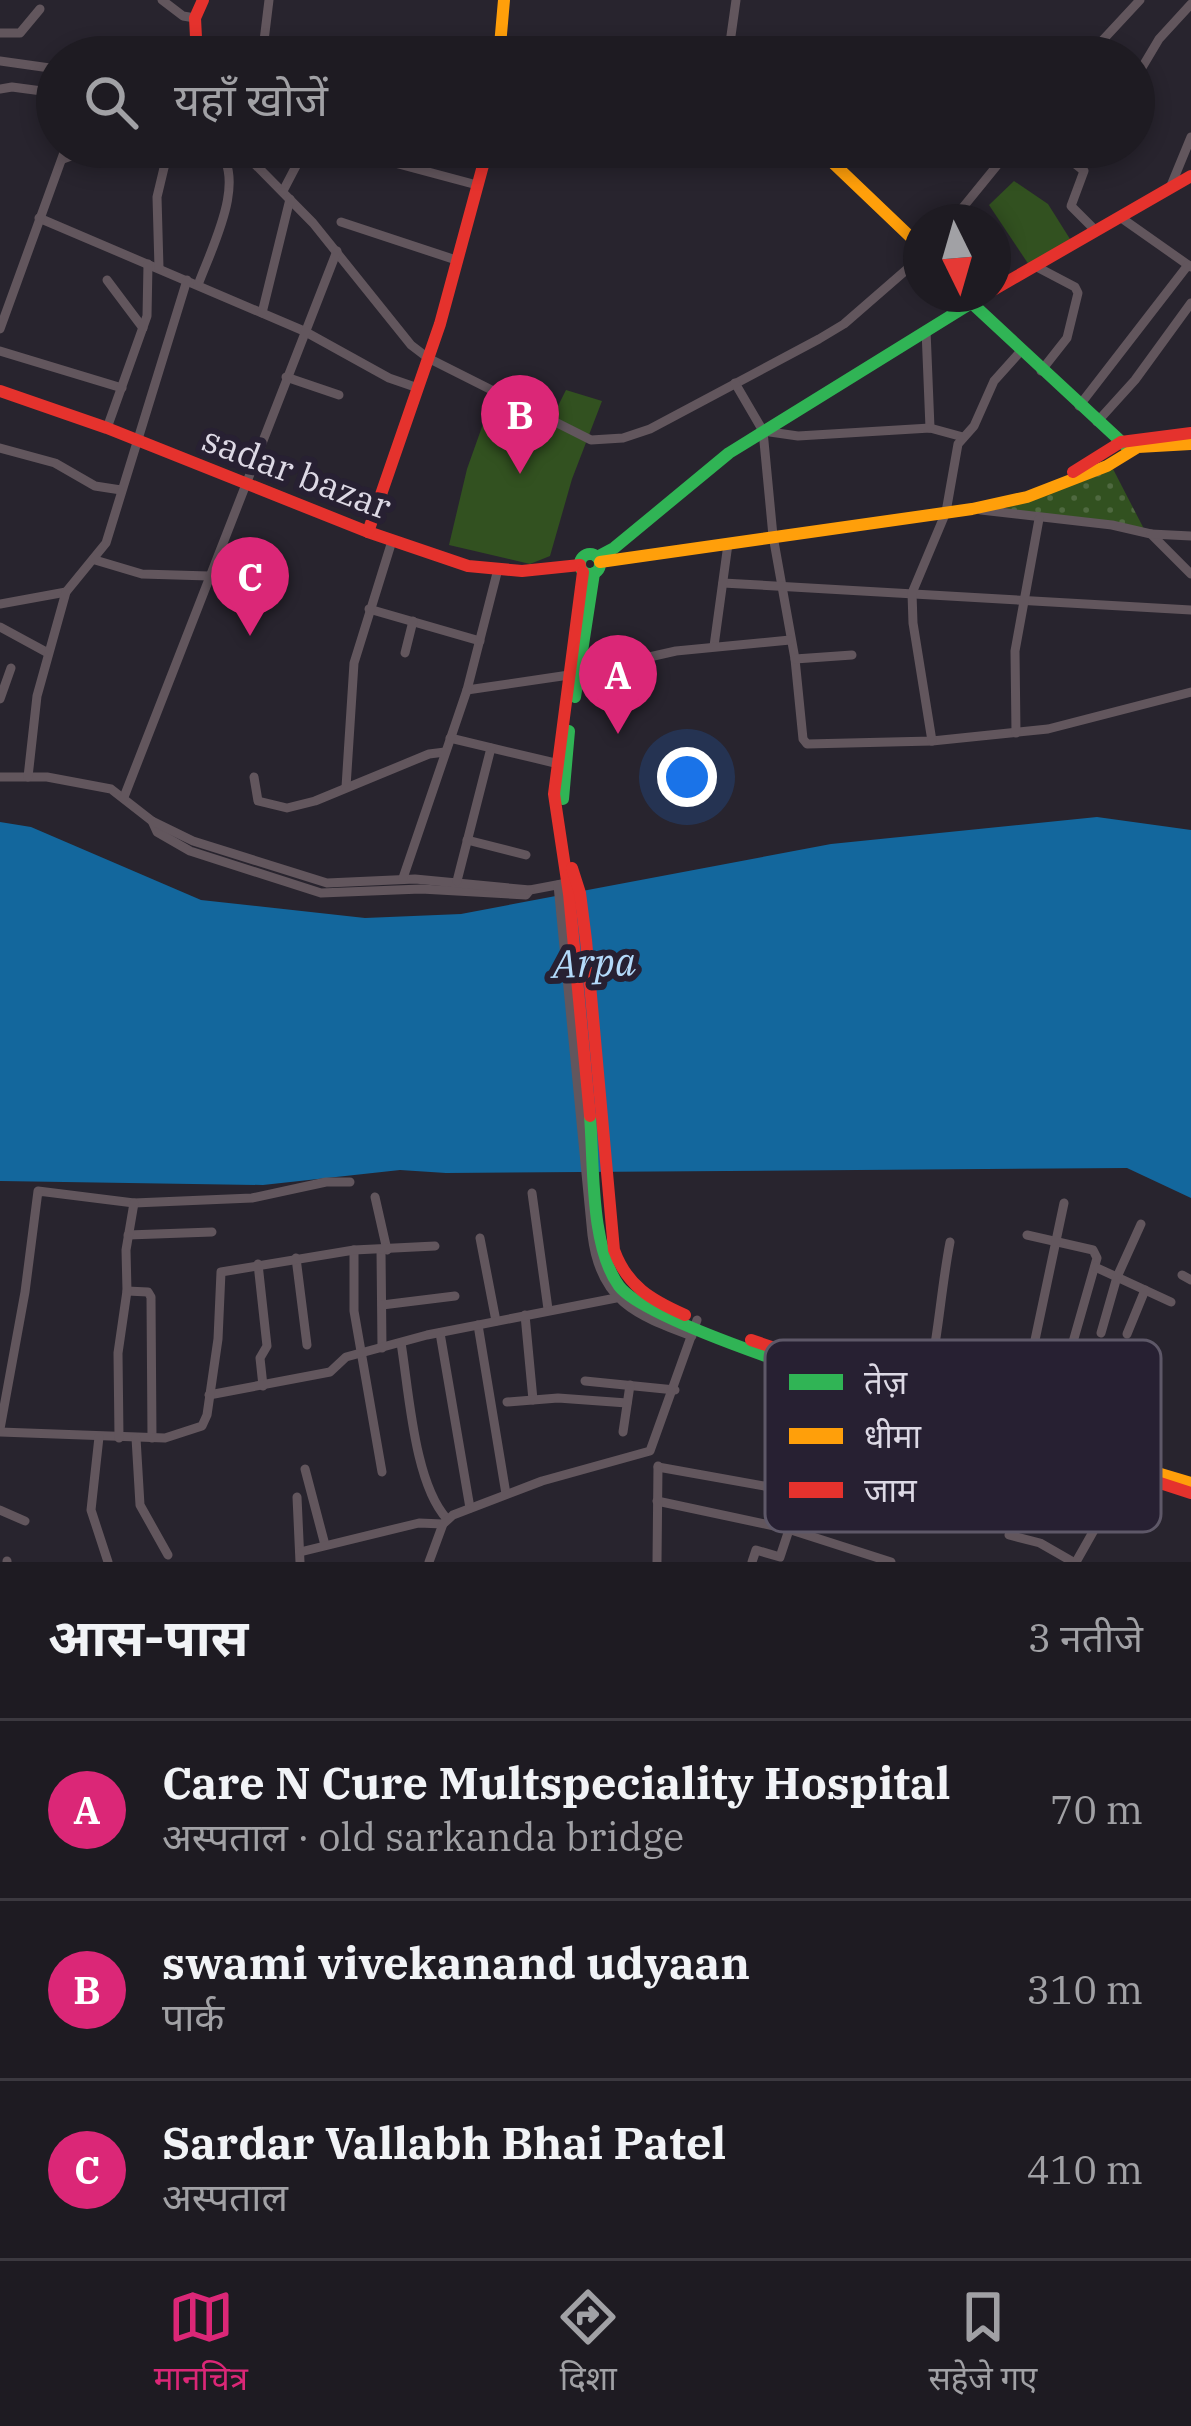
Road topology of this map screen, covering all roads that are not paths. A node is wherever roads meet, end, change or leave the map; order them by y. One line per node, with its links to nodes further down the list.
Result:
1 (162, 0): 9 (street)
2 (203, 0): 9 (main road)
3 (269, 0): 12 (street)
4 (504, 0): 13 (main road)
5 (736, 0): 14 (street)
6 (1140, 0): 15 (street)
7 (1191, 4): 16 (street)
8 (40, 9): 10 (street)
9 (195, 18): 11 (main road)
10 (0, 33)
11 (196, 36)
12 (265, 36)
13 (501, 36)
14 (731, 36)
15 (1107, 36)
16 (1155, 46)
17 (0, 61): 18 (street)
18 (36, 66)
19 (0, 89): 20 (street)
20 (36, 92)
21 (1191, 137): 34 (street)
22 (59, 168): 38 (street)
23 (165, 168): 44 (street)
24 (230, 168): 50 (street)
25 (259, 168): 35 (street)
26 (297, 168): 35 (street)
27 (413, 168): 33 (street)
28 (482, 168): 33 (main road)
29 (838, 168): 40 (main road)
30 (995, 168): 36 (street)
31 (1079, 168): 41 (street)
32 (1191, 176): 34 (main road)
33 (477, 185): 43 (main road)
34 (1170, 188): 37 (main road)
35 (286, 195): 42 (street); 55 (street)
36 (966, 204)
37 (1120, 217): 41 (main road); 46 (street)
38 (39, 218): 44 (street); 52 (street)
39 (341, 222): 43 (street)
40 (903, 231)
41 (1096, 231): 45 (main road)
42 (338, 251): 59 (street); 62 (street)
43 (456, 260): 62 (main road)
44 (153, 266): 50 (street); 56 (street)
45 (1035, 266): 49 (main road); 63 (street)
46 (1189, 266): 70 (street)
47 (903, 273): 65 (street)
48 (107, 280): 56 (street)
49 (1011, 280)
50 (193, 283): 55 (street); 77 (street)
51 (1191, 303): 71 (street)
52 (3, 306): 57 (street)
53 (949, 312): 58 (main road)
54 (979, 312): 61 (main road)
55 (262, 313): 59 (street)
56 (143, 328): 66 (street)
57 (0, 329)
58 (926, 330): 73 (street); 74 (main road)
59 (304, 331): 64 (street); 67 (street)
60 (0, 351): 66 (street)
61 (1020, 352): 63 (main road); 76 (street)
62 (428, 358): 65 (street); 67 (main road)
63 (1041, 371): 70 (main road)
64 (286, 377): 69 (street); 81 (street)
65 (735, 383): 74 (street)
66 (122, 388): 72 (street)
67 (418, 388): 86 (main road)
68 (0, 391): 72 (main road, sadar bazar)
69 (339, 395)
70 (1079, 406): 71 (main road)
71 (1096, 422): 79 (main road)
72 (107, 428): 77 (main road, sadar bazar)
73 (930, 428): 74 (street); 76 (street)
74 (764, 431): 88 (street); 93 (main road)
75 (1191, 433): 79 (main road)
76 (963, 436): 84 (street)
77 (138, 441): 81 (main road, sadar bazar); 82 (street)
78 (1191, 444): 79 (main road)
79 (1126, 446): 83 (main road, sadar bazar)
80 (0, 448): 82 (street)
81 (243, 485): 86 (main road, sadar bazar); 96 (street)
82 (122, 490): 92 (street)
83 (972, 509): 84 (main road, sadar bazar); 85 (street)
84 (946, 512): 88 (main road, sadar bazar); 100 (street)
85 (1039, 519): 87 (street); 101 (street)
86 (368, 532): 90 (main road, sadar bazar)
87 (1151, 534): 89 (street); 95 (street)
88 (773, 536): 91 (main road, sadar bazar); 98 (street)
89 (1191, 536)
90 (392, 541): 94 (main road, sadar bazar); 103 (street)
91 (728, 544): 93 (main road, sadar bazar); 97 (street)
92 (94, 560): 96 (street); 99 (street)
93 (591, 566): 94 (main road, sadar bazar); 115 (main road)
94 (498, 569): 108 (street)
95 (1191, 574)
96 (209, 576): 129 (street)
97 (723, 583): 98 (street); 109 (street)
98 (781, 585): 100 (street); 107 (street)
99 (66, 592): 102 (street); 110 (street)
100 (912, 593): 101 (street); 121 (street)
101 (1024, 599): 104 (street); 119 (street)
102 (0, 604)
103 (369, 609): 105 (street); 128 (street)
104 (1191, 610)
105 (412, 622): 108 (street); 111 (street)
106 (0, 628): 110 (street)
107 (790, 640): 109 (street); 113 (street)
108 (480, 641): 116 (street)
109 (714, 646): 115 (street)
110 (48, 653): 126 (street)
111 (405, 653)
112 (852, 655): 113 (street)
113 (795, 659): 121 (street)
114 (11, 668): 118 (street)
115 (574, 674): 116 (street); 124 (main road); 135 (main road)
116 (467, 690): 120 (street)
117 (1191, 692): 119 (street)
118 (0, 699)
119 (1016, 733): 121 (street)
120 (450, 738): 122 (street); 123 (street)
121 (932, 741)
122 (491, 748): 124 (street); 131 (street)
123 (445, 752): 128 (street); 133 (street)
124 (555, 763): 135 (main road)
125 (0, 776): 126 (street)
126 (28, 777): 129 (street)
127 (254, 777): 128 (street)
128 (346, 787)
129 (124, 797): 130 (street)
130 (152, 821): 133 (street); 136 (street)
131 (466, 840): 132 (street); 134 (street)
132 (526, 855)
133 (403, 878): 134 (street)
134 (457, 881): 136 (street)
135 (568, 889): 136 (street); 159 (street); 166 (main road)
136 (530, 890)
137 (350, 1182): 140 (street)
138 (532, 1193): 162 (street)
139 (375, 1197): 151 (street)
140 (134, 1203): 144 (street); 186 (street)
141 (1064, 1203): 148 (street)
142 (1141, 1224): 155 (street)
143 (212, 1232): 144 (street)
144 (128, 1235): 157 (street)
145 (1027, 1235): 148 (street)
146 (480, 1238): 164 (street)
147 (950, 1242): 170 (street)
148 (1058, 1243): 154 (street); 171 (street)
149 (435, 1246): 151 (street)
150 (355, 1250): 151 (street); 152 (street); 177 (street)
151 (384, 1250): 161 (street)
152 (296, 1258): 153 (street); 174 (street)
153 (258, 1264): 180 (street); 182 (street)
154 (1095, 1267): 155 (street); 172 (street)
155 (1117, 1277): 156 (street); 168 (street)
156 (1145, 1290): 160 (street); 169 (street)
157 (127, 1291): 189 (street); 191 (street)
158 (455, 1296): 161 (street)
159 (616, 1298): 162 (street); 166 (street)
160 (1171, 1302)
161 (382, 1305): 175 (street)
162 (548, 1309): 163 (street)
163 (525, 1315): 164 (street); 183 (street)
164 (496, 1321): 165 (street)
165 (478, 1325): 167 (street); 201 (street)
166 (694, 1328): 176 (main road); 181 (street)
167 (440, 1333): 173 (street); 204 (street)
168 (1101, 1333)
169 (1127, 1334)
170 (938, 1340)
171 (1035, 1340)
172 (1074, 1340)
173 (401, 1343): 175 (street); 207 (street)
174 (307, 1345)
175 (382, 1348): 177 (street)
176 (765, 1350)
177 (361, 1352): 180 (street); 195 (street)
178 (585, 1382): 179 (street)
179 (630, 1385): 181 (street); 185 (street)
180 (263, 1386): 182 (street)
181 (675, 1390): 192 (street)
182 (209, 1395): 191 (street)
183 (533, 1400): 184 (street); 185 (street)
184 (507, 1402)
185 (627, 1403): 187 (street)
186 (0, 1430): 188 (street)
187 (623, 1432)
188 (99, 1437): 189 (street); 217 (street)
189 (119, 1438): 190 (street)
190 (136, 1438): 191 (street); 214 (street)
191 (152, 1438)
192 (652, 1448): 193 (street); 201 (street)
193 (658, 1467): 199 (street); 203 (street)
194 (305, 1469): 213 (street)
195 (382, 1472)
196 (1161, 1477): 198 (main road)
197 (1161, 1482): 200 (main road)
198 (1191, 1484)
199 (765, 1486)
200 (1191, 1493)
201 (506, 1494): 204 (street)
202 (297, 1497): 215 (street)
203 (657, 1501): 208 (street); 219 (street)
204 (470, 1508): 207 (street)
205 (0, 1510): 206 (street)
206 (25, 1521)
207 (445, 1522): 213 (street); 218 (street)
208 (765, 1524)
209 (787, 1532): 216 (street)
210 (797, 1532): 222 (street)
211 (1092, 1532): 223 (street)
212 (1009, 1534): 223 (street)
213 (325, 1545): 215 (street)
214 (168, 1555)
215 (300, 1557)
216 (780, 1557): 220 (street); 221 (street)
217 (108, 1562)
218 (429, 1562)
219 (657, 1562)
220 (752, 1562)
221 (797, 1562)
222 (892, 1562)
223 (1075, 1562)

